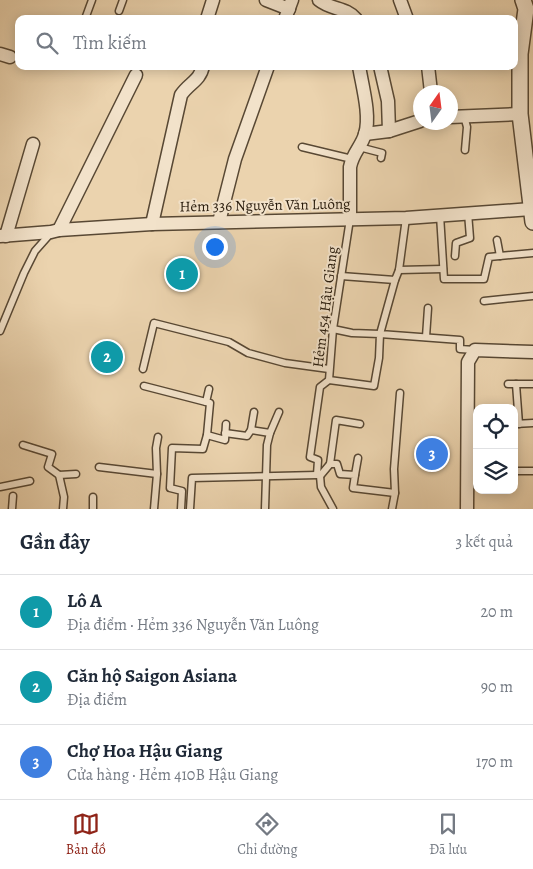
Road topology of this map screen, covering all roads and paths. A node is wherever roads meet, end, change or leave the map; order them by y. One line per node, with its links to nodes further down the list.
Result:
1 (92, 0): 10 (lane)
2 (122, 0): 9 (lane)
3 (214, 0): 11 (street)
4 (266, 0): 8 (street)
5 (319, 0): 12 (street)
6 (400, 0): 13 (street)
7 (523, 0): 21 (street)
8 (289, 9)
9 (119, 11)
10 (86, 15)
11 (208, 15)
12 (353, 15)
13 (406, 15)
14 (202, 70): 38 (street)
15 (267, 70): 37 (street)
16 (360, 70): 26 (street)
17 (381, 70): 25 (street)
18 (428, 70): 20 (street)
19 (136, 75): 39 (street)
20 (430, 85)
21 (520, 114): 23 (street); 34 (street)
22 (458, 116): 23 (street)
23 (464, 116): 29 (lane)
24 (413, 123): 25 (street)
25 (388, 131): 26 (street)
26 (365, 134): 31 (street)
27 (33, 144): 40 (street)
28 (302, 147): 31 (lane)
29 (465, 150)
30 (382, 152): 31 (lane)
31 (355, 153): 36 (street)
32 (468, 213): 33 (street, Hẻm 336 Nguyễn Văn Luông); 34 (street, Hẻm 336 Nguyễn Văn Luông); 43 (lane)
33 (440, 215): 35 (street, Hẻm 336 Nguyễn Văn Luông); 45 (lane)
34 (532, 216)
35 (406, 218): 36 (street, Hẻm 336 Nguyễn Văn Luông); 46 (lane)
36 (350, 219): 37 (street, Hẻm 336 Nguyễn Văn Luông); 47 (lane, Hẻm 454 Hậu Giang)
37 (218, 222): 38 (street, Hẻm 336 Nguyễn Văn Luông)
38 (152, 224): 39 (street, Hẻm 336 Nguyễn Văn Luông)
39 (55, 231): 40 (street, Hẻm 336 Nguyễn Văn Luông); 53 (lane)
40 (3, 236)
41 (497, 240): 44 (lane)
42 (533, 253): 44 (lane)
43 (455, 256)
44 (500, 256): 45 (lane)
45 (443, 269): 46 (lane)
46 (399, 270): 48 (lane)
47 (341, 276): 48 (lane); 52 (lane, Hẻm 454 Hậu Giang)
48 (395, 280): 54 (lane)
49 (533, 296): 50 (lane)
50 (484, 301)
51 (428, 308): 55 (lane)
52 (333, 329): 54 (lane); 59 (lane, Hẻm 454 Hậu Giang)
53 (0, 331)
54 (380, 334): 55 (lane); 60 (lane)
55 (426, 337): 56 (lane)
56 (475, 350): 57 (street); 75 (street)
57 (533, 352)
58 (143, 369): 59 (lane)
59 (329, 369): 60 (lane, Hẻm 454 Hậu Giang)
60 (329, 380): 92 (lane, Hẻm 454 Hậu Giang)
61 (508, 384): 62 (lane)
62 (516, 384): 63 (lane); 68 (lane)
63 (533, 384)
64 (144, 386): 67 (lane)
65 (209, 389): 67 (lane)
66 (400, 393): 96 (lane)
67 (206, 402): 79 (lane)
68 (516, 404)
69 (254, 412): 76 (lane)
70 (279, 412): 78 (lane)
71 (226, 424): 77 (lane)
72 (360, 424): 83 (lane)
73 (518, 424): 74 (lane)
74 (533, 424)
75 (472, 425): 85 (street)
76 (252, 430): 77 (lane); 78 (lane)
77 (225, 433): 79 (lane)
78 (270, 433): 93 (lane)
79 (207, 435): 103 (lane)
80 (158, 437): 89 (lane)
81 (23, 445): 90 (lane)
82 (358, 458): 91 (lane)
83 (330, 464): 91 (lane); 92 (lane)
84 (98, 467): 89 (lane)
85 (472, 470): 108 (street)
86 (518, 470): 87 (lane)
87 (533, 471)
88 (76, 474): 90 (lane)
89 (157, 474): 102 (lane)
90 (59, 475): 100 (lane)
91 (355, 475): 96 (lane)
92 (319, 476): 93 (lane); 106 (lane, Hẻm 454 Hậu Giang)
93 (265, 477): 104 (lane); 105 (lane)
94 (30, 481): 95 (lane)
95 (0, 487)
96 (395, 493): 107 (lane)
97 (13, 496): 99 (lane)
98 (93, 497): 101 (lane)
99 (12, 509)
100 (63, 509)
101 (93, 509)
102 (154, 509)
103 (181, 509)
104 (190, 509)
105 (265, 509)
106 (333, 509)
107 (392, 509)
108 (467, 509)

